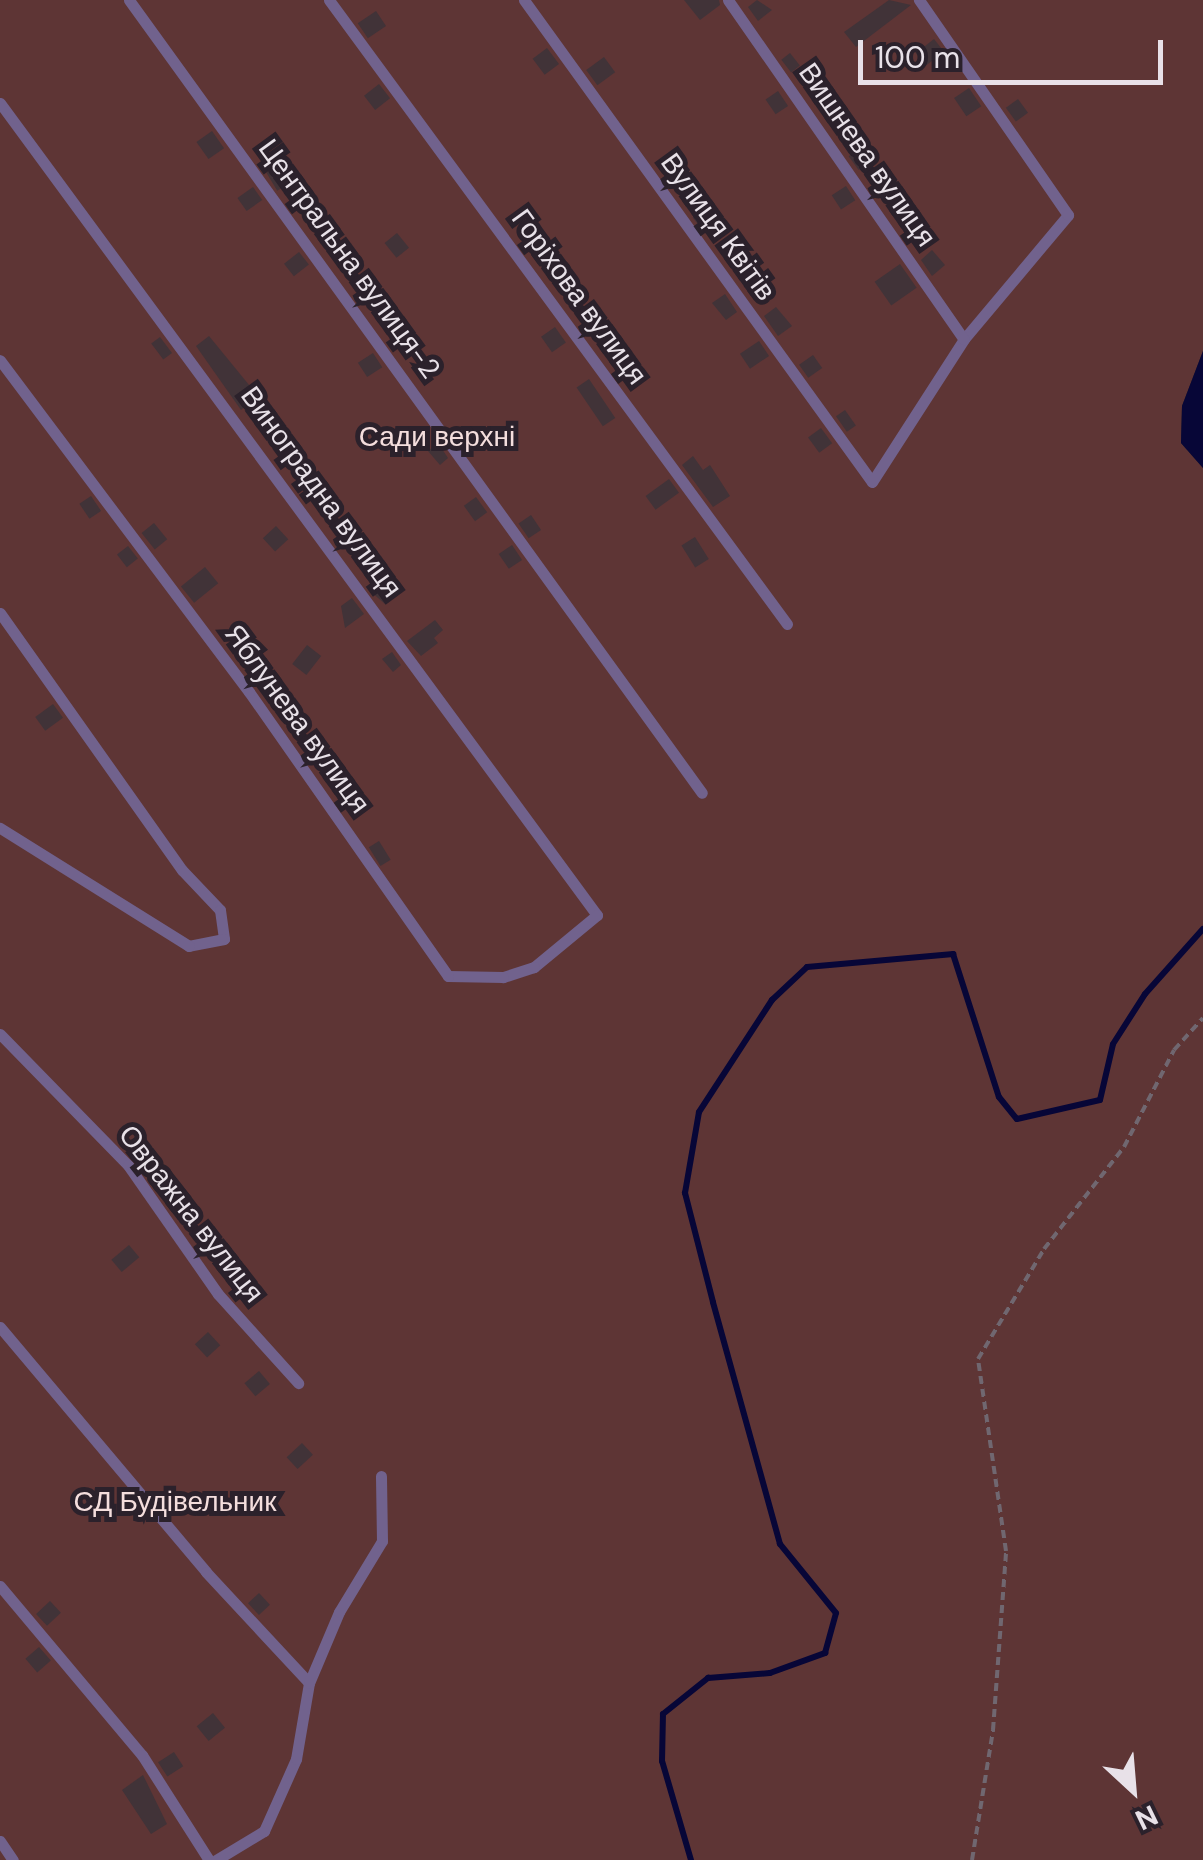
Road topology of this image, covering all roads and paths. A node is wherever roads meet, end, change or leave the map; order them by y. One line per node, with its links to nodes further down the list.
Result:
1 (130, 0): 11 (lane, Центральна вулиця-2)
2 (329, 0): 10 (lane, Горіхова вулиця)
3 (524, 0): 7 (lane, Вулиця Квітів)
4 (728, 0): 7 (lane, Вишнева вулиця)
5 (918, 0): 7 (lane)
6 (0, 103): 13 (lane, Виноградна вулиця)
7 (964, 339)
8 (0, 360): 13 (lane, Яблунева вулиця)
9 (0, 613): 12 (lane)
10 (788, 624)
11 (702, 793)
12 (0, 828)
13 (596, 915)
14 (1203, 1018): 24 (path)
15 (0, 1034): 17 (lane, Овражна вулиця)
16 (0, 1327): 20 (lane)
17 (298, 1383)
18 (382, 1476): 20 (lane)
19 (0, 1586): 23 (lane)
20 (309, 1683): 23 (lane)
21 (0, 1841): 22 (lane)
22 (13, 1860)
23 (213, 1860)
24 (972, 1860)

